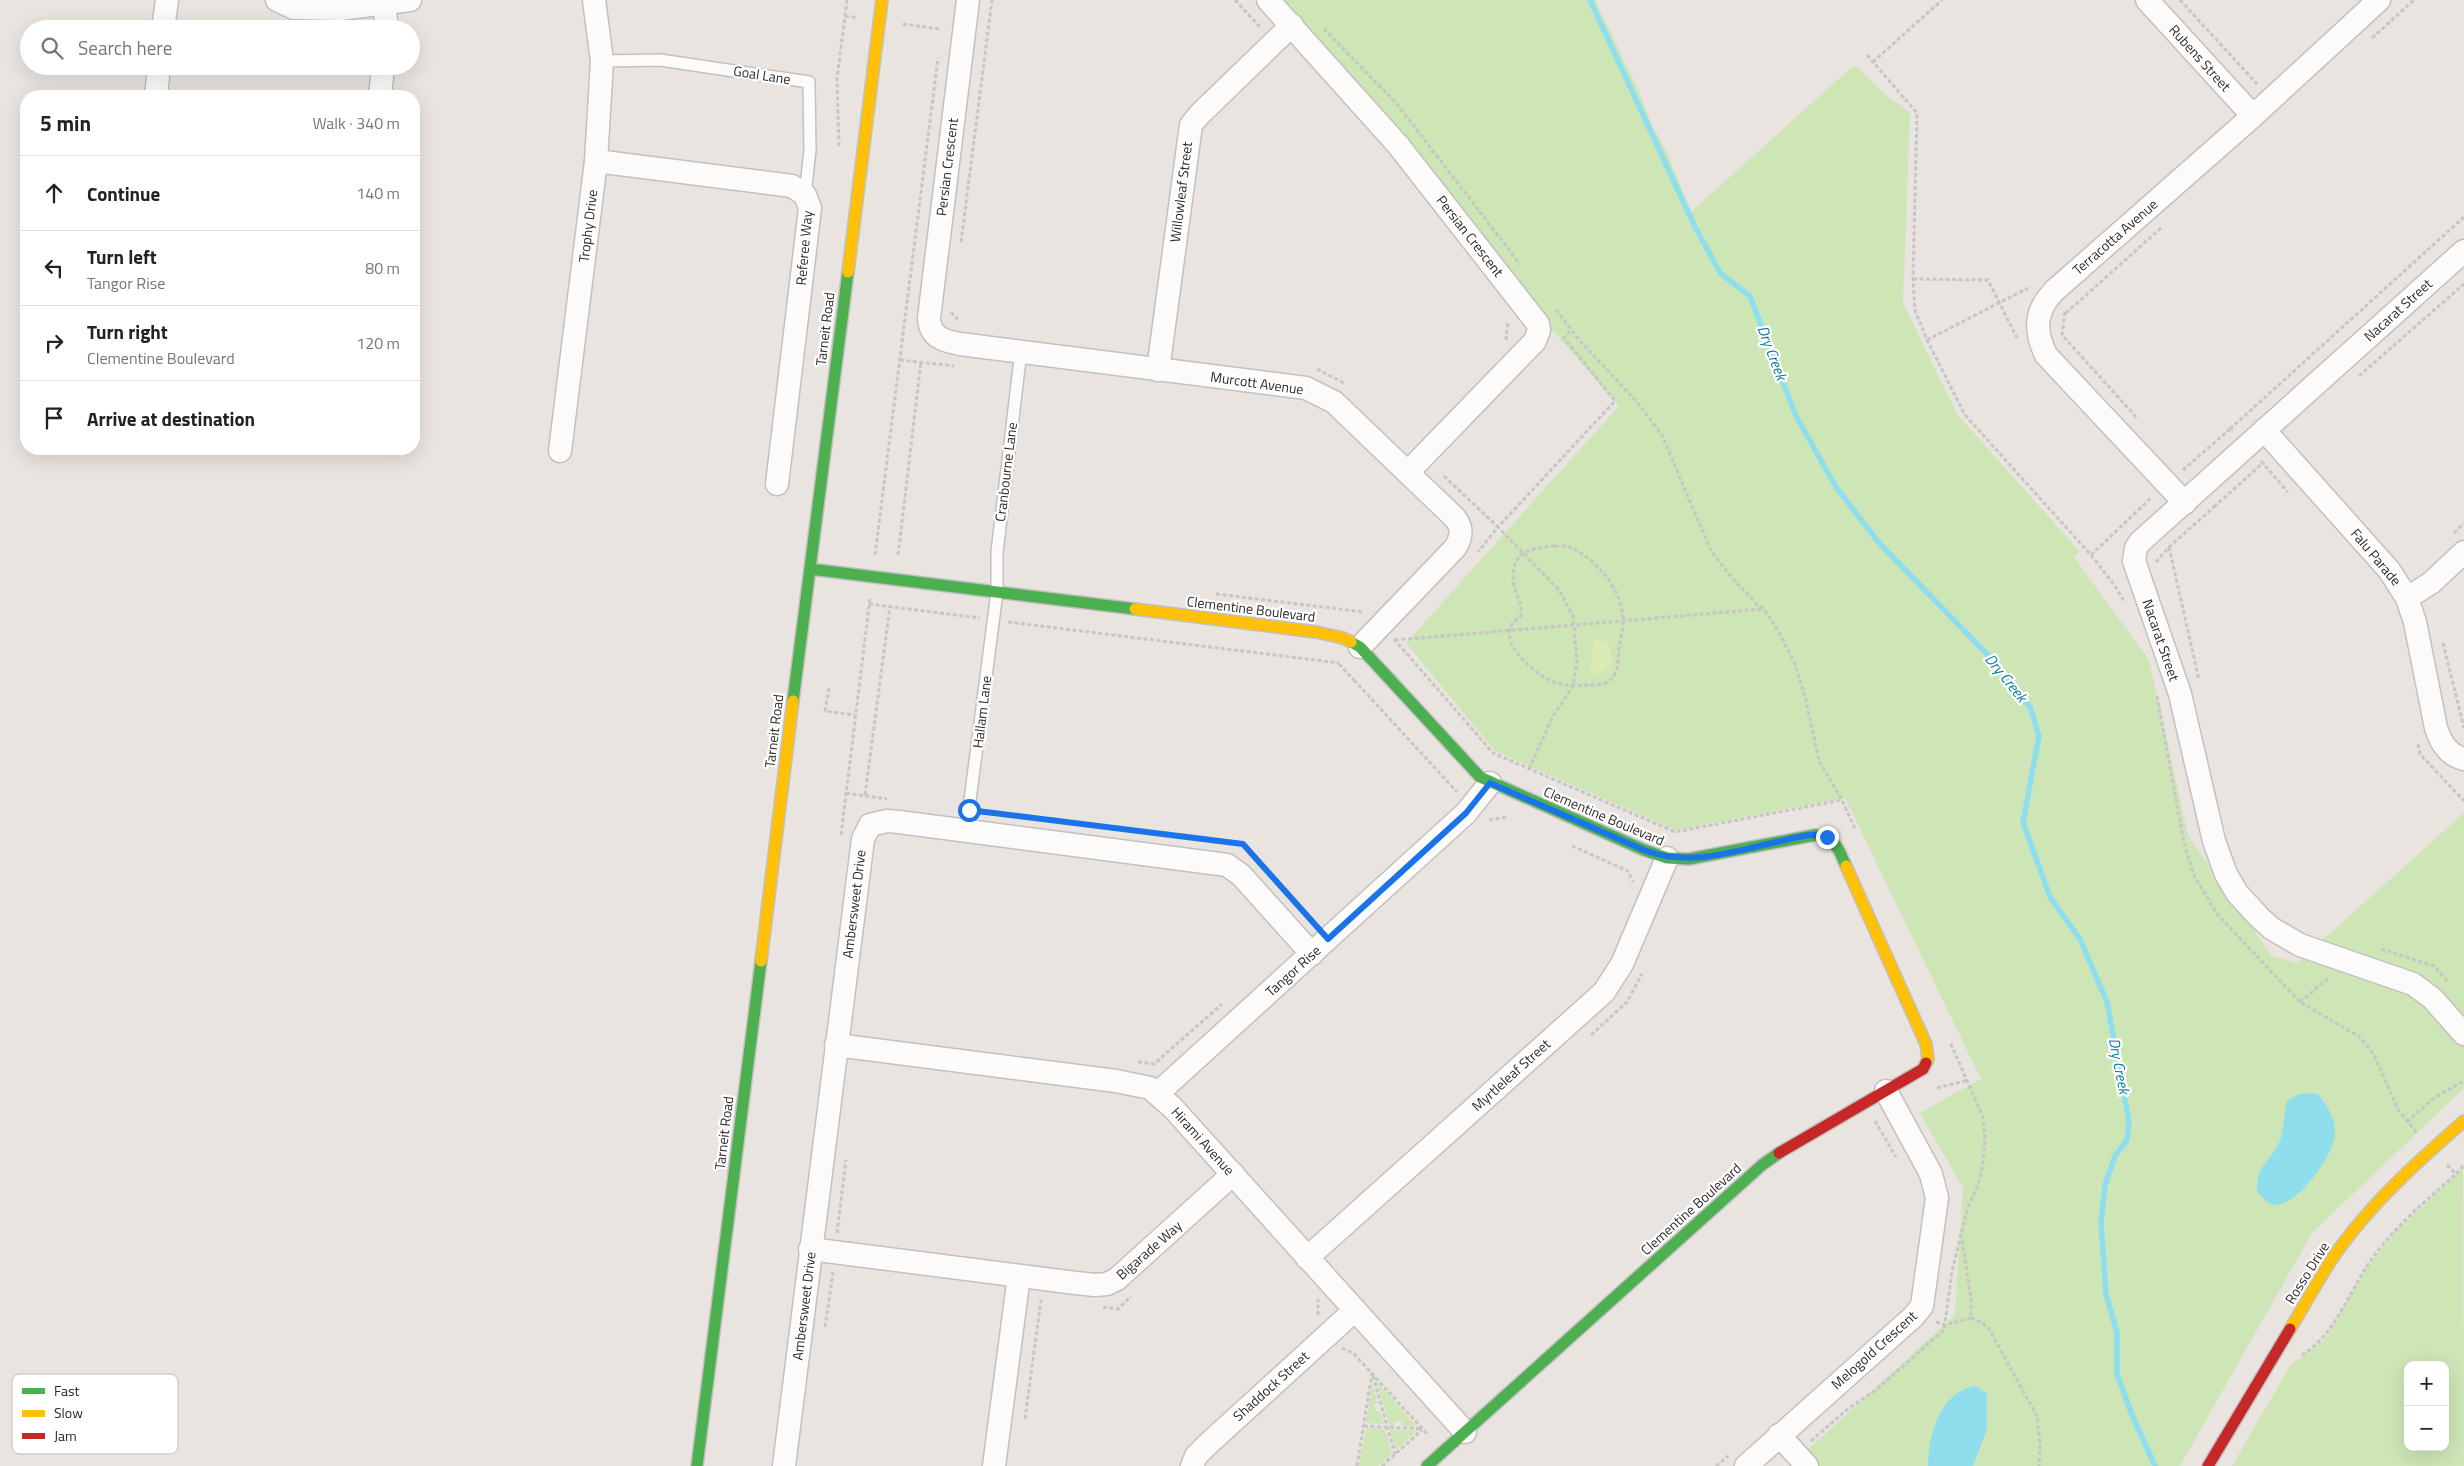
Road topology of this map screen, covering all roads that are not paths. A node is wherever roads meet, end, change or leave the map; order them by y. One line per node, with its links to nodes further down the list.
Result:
1 (167, 0): 11 (street)
2 (277, 0): 10 (street)
3 (410, 0): 10 (street)
4 (594, 0): 14 (street, Trophy Drive)
5 (882, 0): 32 (street, Tarneit Road)
6 (968, 0): 23 (street, Persian Crescent)
7 (1268, 0): 13 (street, Persian Crescent)
8 (2147, 0): 19 (street, Rubens Street)
9 (2379, 0): 19 (street, Terracotta Avenue)
10 (384, 3): 12 (street)
11 (164, 20)
12 (386, 20)
13 (1292, 25): 25 (street, Willowleaf Street); 28 (street, Persian Crescent)
14 (602, 61): 20 (street, Trophy Drive); 21 (lane, Goal Lane)
15 (158, 75): 17 (street)
16 (382, 75): 18 (street)
17 (157, 90)
18 (381, 90)
19 (2253, 116): 30 (street, Terracotta Avenue)
20 (596, 161): 21 (street, Referee Way); 27 (street, Trophy Drive)
21 (805, 195): 29 (street, Referee Way)
22 (2464, 251): 26 (street, Nacarat Street)
23 (933, 334): 24 (street, Murcott Avenue)
24 (1021, 351): 25 (street, Murcott Avenue); 33 (lane, Cranbourne Lane)
25 (1158, 370): 28 (street, Murcott Avenue)
26 (2264, 430): 30 (street, Nacarat Street); 34 (street, Falu Parade)
27 (560, 452)
28 (1408, 472): 35 (street, Murcott Avenue)
29 (777, 484)
30 (2185, 503): 41 (street, Nacarat Street)
31 (2458, 544): 34 (street)
32 (810, 568): 33 (street, Clementine Boulevard); 53 (street, Tarneit Road)
33 (997, 592): 35 (street, Clementine Boulevard); 38 (lane, Hallam Lane)
34 (2407, 598): 36 (street, Falu Parade)
35 (1366, 654): 37 (street, Clementine Boulevard)
36 (2464, 759)
37 (1490, 783): 39 (street, Clementine Boulevard); 40 (street, Tangor Rise)
38 (966, 831): 40 (street, Ambersweet Drive); 42 (street, Ambersweet Drive)
39 (1667, 858): 43 (street, Clementine Boulevard); 48 (street, Myrtleleaf Street)
40 (1312, 954): 44 (street, Tangor Rise)
41 (2464, 1034)
42 (836, 1045): 44 (street, Hirami Avenue); 47 (street, Ambersweet Drive)
43 (1886, 1091): 51 (street, Clementine Boulevard); 52 (street, Melogold Crescent)
44 (1158, 1093): 46 (street, Hirami Avenue)
45 (2464, 1121): 60 (street, Rosso Drive)
46 (1233, 1174): 48 (street, Hirami Avenue); 49 (street, Bigarade Way)
47 (810, 1249): 49 (street, Bigarade Way); 54 (street, Ambersweet Drive)
48 (1307, 1258): 50 (street, Hirami Avenue)
49 (1019, 1276): 55 (street)
50 (1355, 1310): 51 (street, Hirami Avenue); 56 (street, Shaddock Street)
51 (1465, 1432): 57 (street, Clementine Boulevard)
52 (1779, 1435): 58 (street, Melogold Crescent); 59 (street)
53 (697, 1466)
54 (784, 1466)
55 (994, 1466)
56 (1192, 1466)
57 (1427, 1466)
58 (1746, 1466)
59 (1807, 1466)
60 (2208, 1466)

